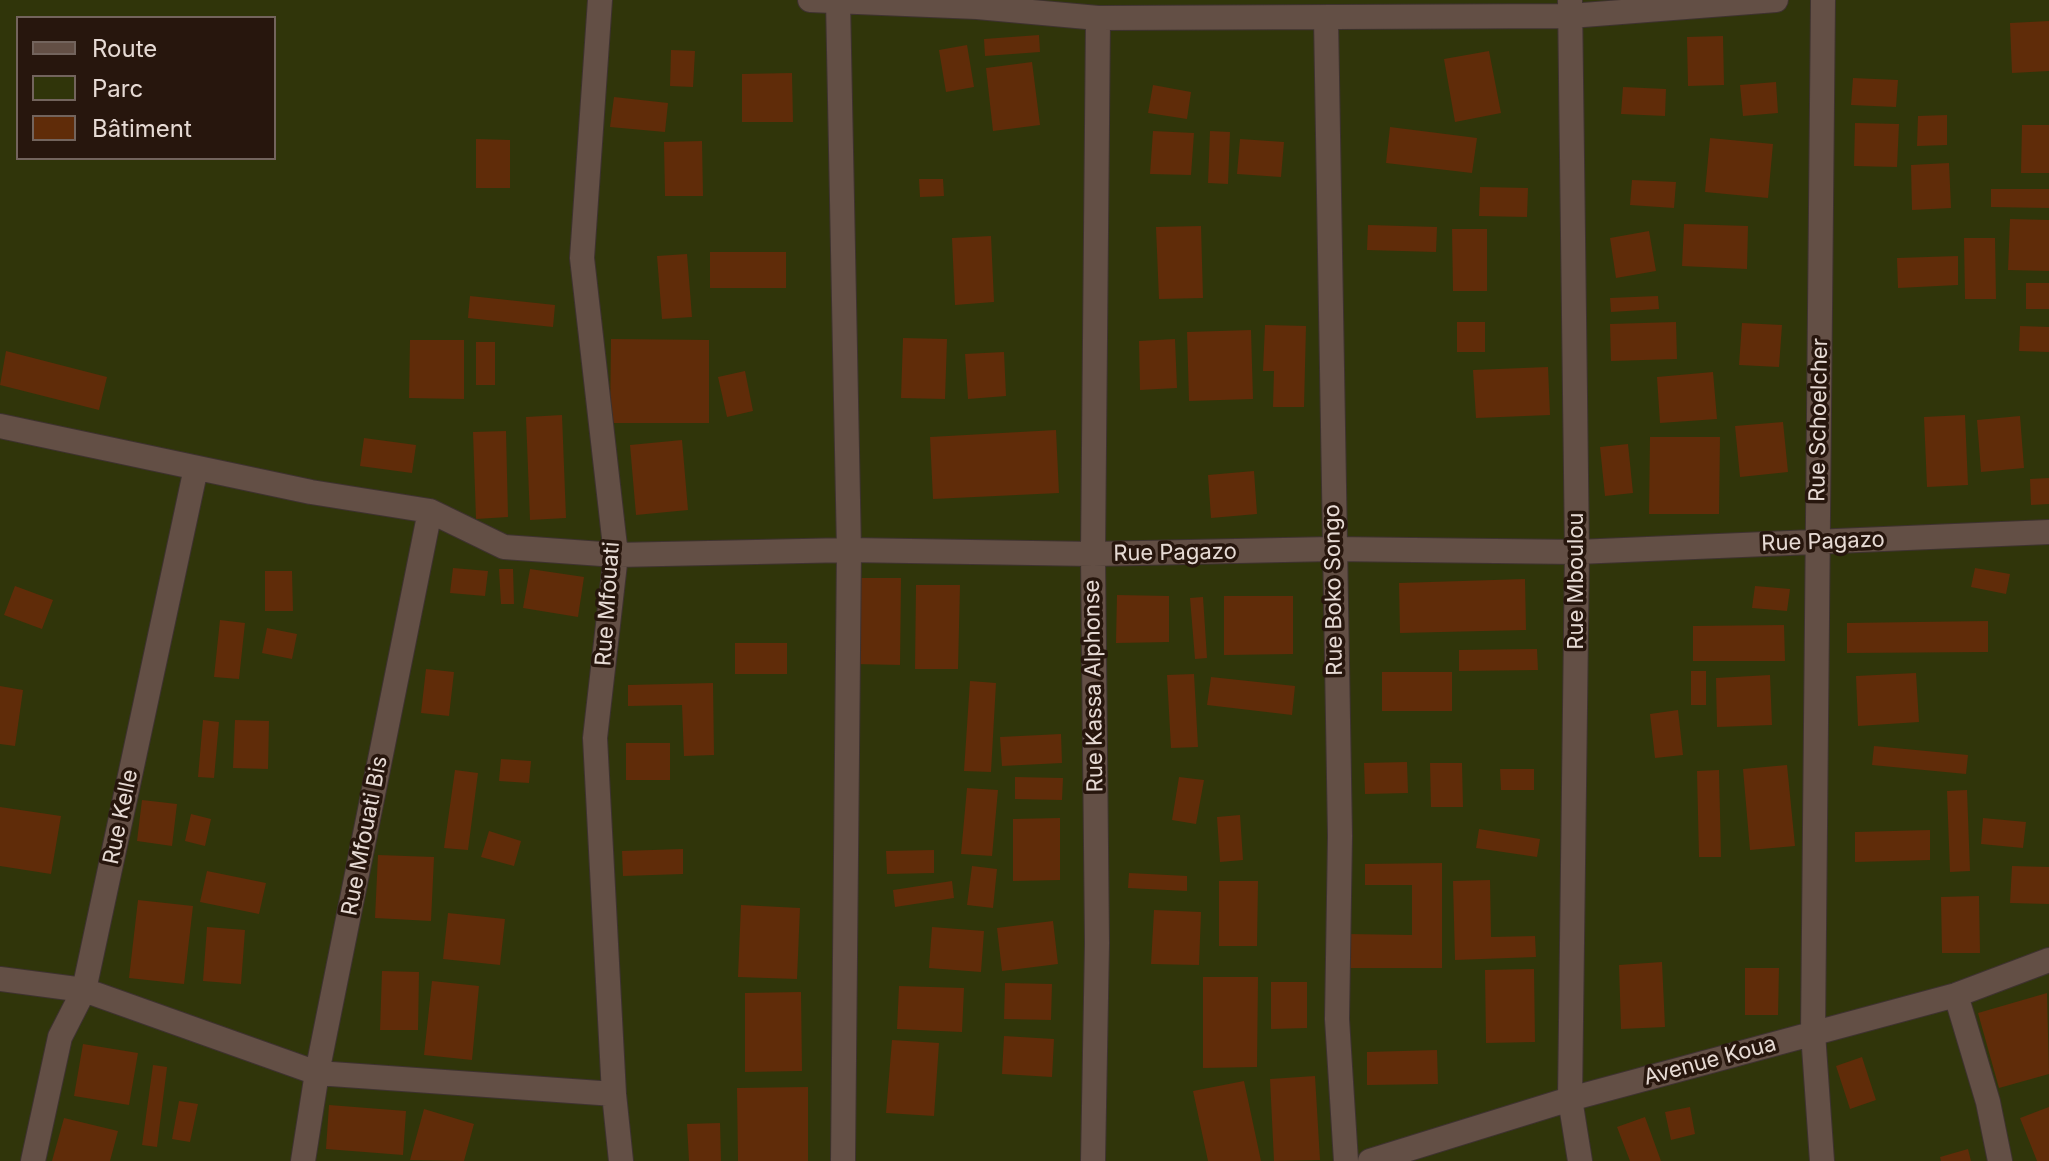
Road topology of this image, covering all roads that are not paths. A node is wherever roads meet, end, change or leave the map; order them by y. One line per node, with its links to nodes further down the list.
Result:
1 (600, 0): 18 (street, Rue Mfouati)
2 (810, 0): 5 (street)
3 (1776, 0): 6 (street)
4 (1823, 0): 13 (street, Rue Schoelcher)
5 (838, 2): 7 (street); 15 (street)
6 (1570, 8): 8 (street); 16 (street, Rue Mboulou)
7 (1098, 18): 8 (street); 17 (street, Rue Kassa Alphonse)
8 (1326, 18): 14 (street, Rue Boko Songo)
9 (0, 426): 10 (street, Rue Pagazo)
10 (196, 468): 11 (street, Rue Pagazo); 21 (street, Rue Kelle)
11 (430, 511): 18 (street, Rue Pagazo); 24 (street, Rue Mfouati Bis)
12 (2049, 532): 13 (street, Rue Pagazo)
13 (1817, 542): 16 (street, Rue Pagazo); 23 (street, Rue Schoelcher)
14 (1332, 549): 16 (street, Rue Pagazo); 17 (street, Rue Pagazo); 32 (street, Rue Boko Songo)
15 (849, 550): 17 (street, Rue Pagazo); 18 (street, Rue Pagazo); 30 (street)
16 (1577, 552): 26 (street, Rue Mboulou)
17 (1093, 554): 31 (street, Rue Kassa Alphonse)
18 (616, 555): 25 (street, Rue Mfouati)
19 (2049, 960): 22 (street, Avenue Koua)
20 (0, 979): 21 (street)
21 (84, 990): 24 (street); 27 (street, Rue Kelle)
22 (1956, 995): 23 (street, Avenue Koua); 36 (street)
23 (1813, 1033): 26 (street, Avenue Koua); 35 (street, Rue Schoelcher)
24 (317, 1073): 25 (street); 28 (street, Rue Mfouati Bis)
25 (614, 1094): 29 (street, Rue Mfouati)
26 (1570, 1099): 33 (street, Avenue Koua); 34 (street, Rue Mboulou)
27 (33, 1161)
28 (303, 1161)
29 (621, 1161)
30 (843, 1161)
31 (1093, 1161)
32 (1346, 1161)
33 (1370, 1161)
34 (1580, 1161)
35 (1822, 1161)
36 (2000, 1161)

